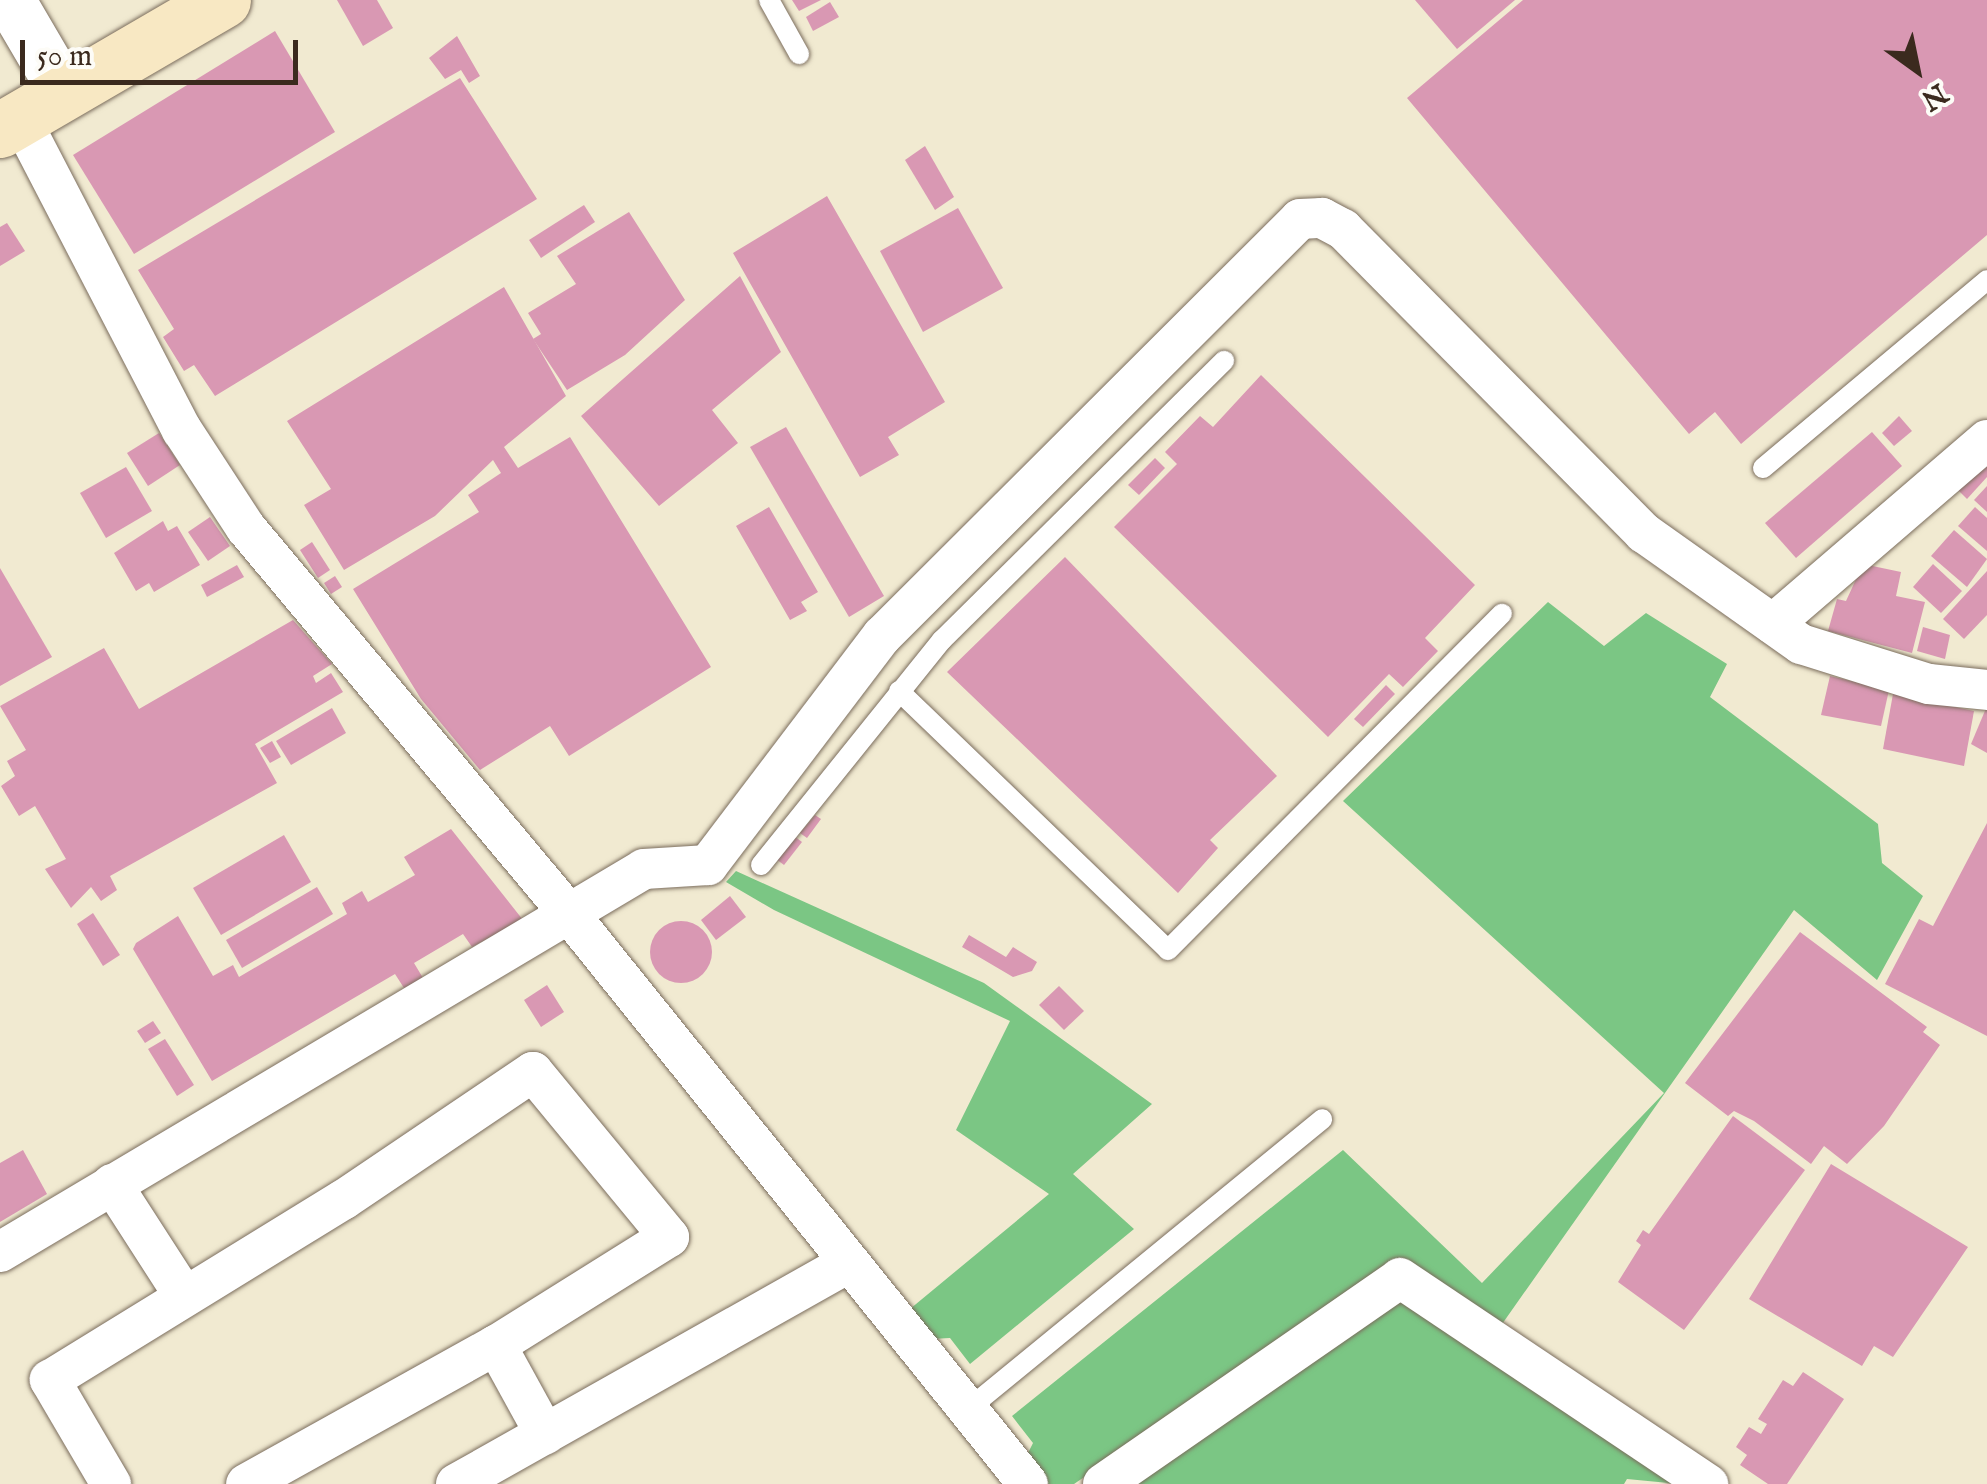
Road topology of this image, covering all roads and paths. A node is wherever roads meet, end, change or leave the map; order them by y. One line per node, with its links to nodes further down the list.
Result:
1 (10, 0): 5 (street)
2 (223, 0): 5 (main road)
3 (769, 0): 4 (lane)
4 (799, 54)
5 (28, 113): 17 (street)
6 (1987, 280): 9 (lane)
7 (1224, 361): 13 (lane)
8 (1987, 440): 11 (street)
9 (1763, 468)
10 (1502, 614): 13 (lane)
11 (1773, 624): 12 (street); 14 (street)
12 (1987, 690)
13 (899, 691): 15 (lane)
14 (756, 801): 15 (lane); 17 (street)
15 (790, 828): 16 (lane)
16 (761, 865)
17 (570, 915): 19 (street); 21 (street)
18 (1322, 1119): 24 (lane)
19 (112, 1184): 20 (street); 22 (street)
20 (0, 1252)
21 (848, 1263): 24 (street); 25 (street)
22 (183, 1294): 23 (street); 26 (street)
23 (496, 1345): 25 (street); 27 (street)
24 (967, 1410): 29 (street)
25 (545, 1434): 28 (street)
26 (111, 1484)
27 (246, 1484)
28 (456, 1484)
29 (1028, 1484)
30 (1104, 1484): 31 (street)
31 (1708, 1484)

